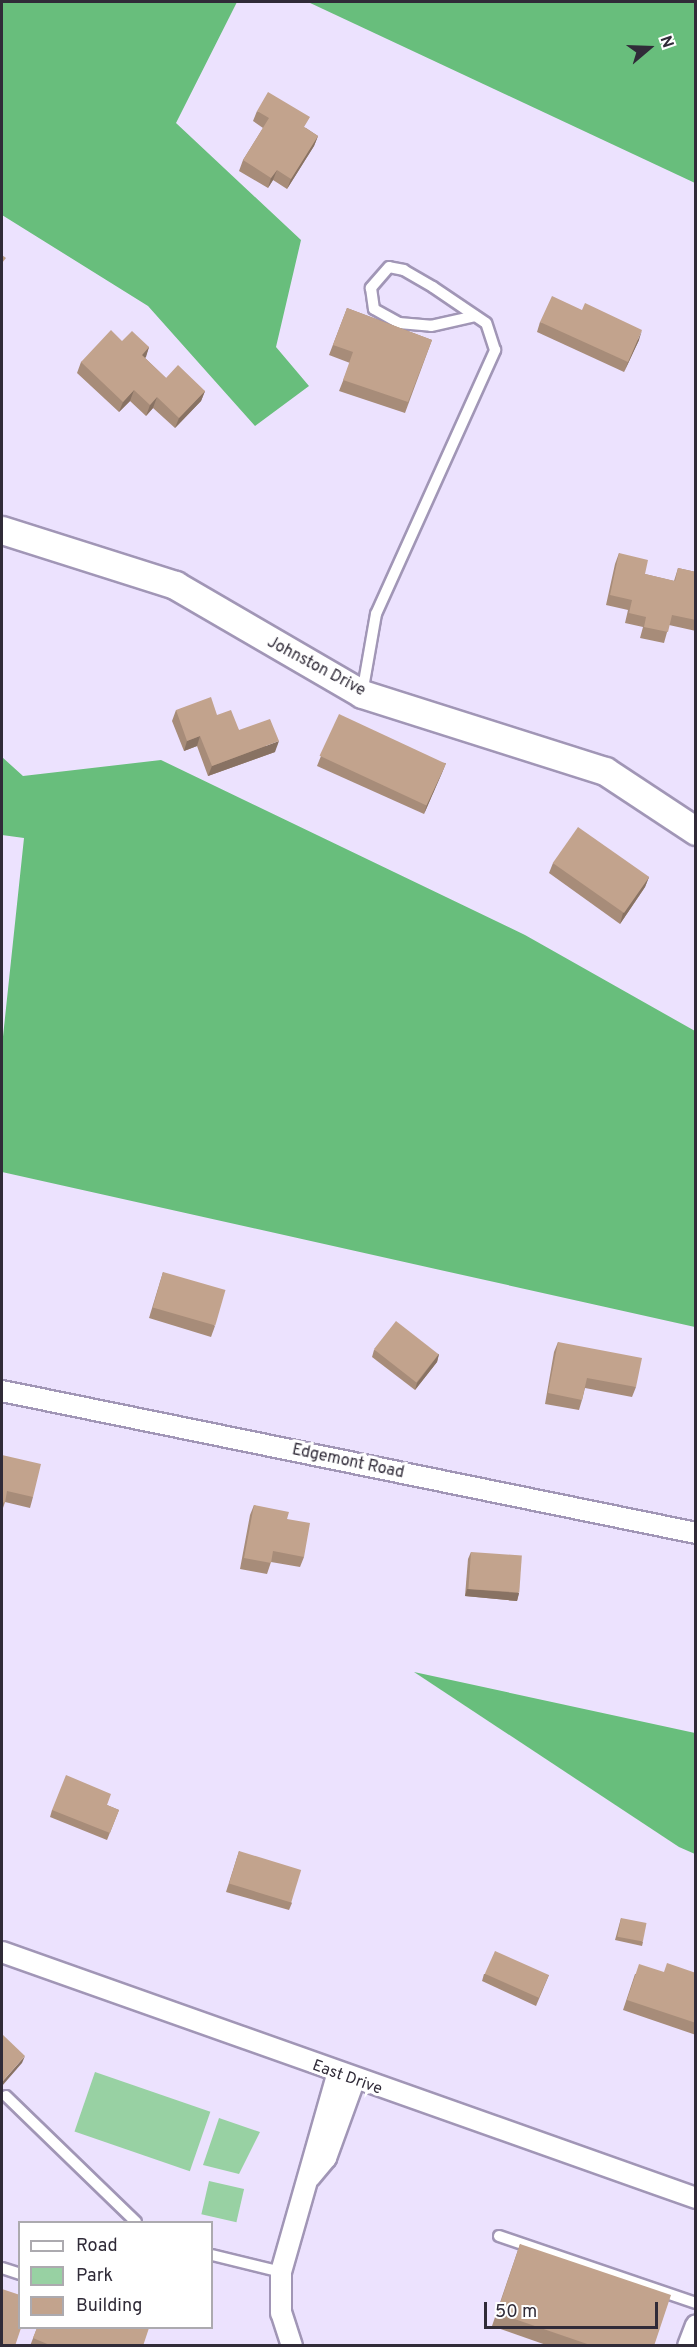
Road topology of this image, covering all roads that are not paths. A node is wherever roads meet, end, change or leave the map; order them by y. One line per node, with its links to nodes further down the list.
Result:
1 (475, 316): 1 (lane); 3 (lane)
2 (2, 530): 3 (street, Johnston Drive)
3 (362, 694): 4 (street, Johnston Drive)
4 (696, 831)
5 (2, 1391): 6 (street, Edgemont Road)
6 (696, 1533)
7 (2, 1952): 8 (street, East Drive)
8 (345, 2078): 10 (street, East Drive); 15 (street)
9 (6, 2096): 11 (lane)
10 (696, 2198)
11 (134, 2221)
12 (499, 2236): 17 (lane)
13 (213, 2255): 15 (lane)
14 (2, 2268): 16 (lane)
15 (281, 2272): 19 (street)
16 (18, 2273)
17 (696, 2304)
18 (696, 2325): 20 (street)
19 (292, 2346)
20 (688, 2346)

